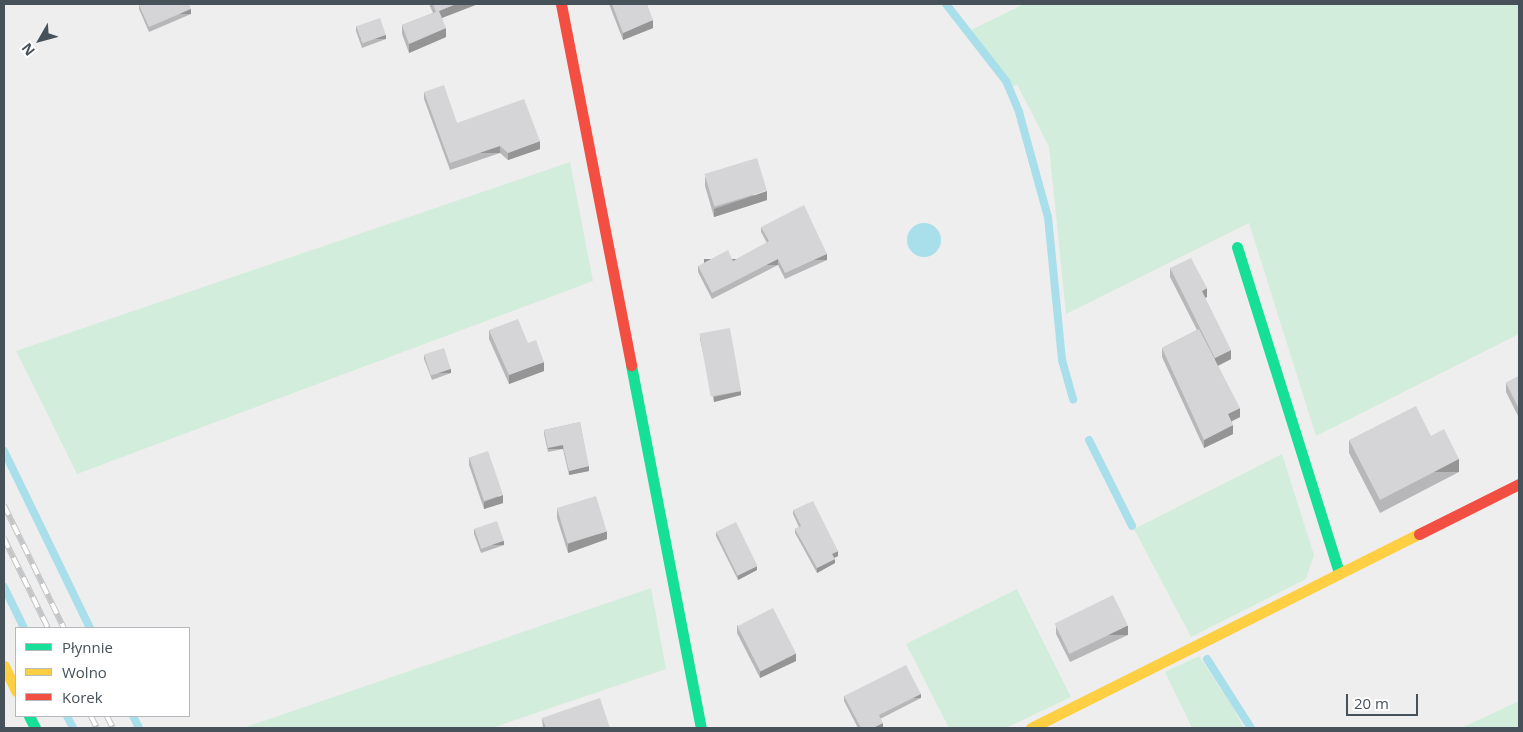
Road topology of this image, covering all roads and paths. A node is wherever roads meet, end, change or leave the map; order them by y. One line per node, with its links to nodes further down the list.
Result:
1 (561, 4): 9 (street)
2 (1236, 247): 4 (street)
3 (1519, 484): 4 (street)
4 (1340, 573): 10 (street)
5 (4, 666): 6 (street)
6 (15, 689)
7 (29, 717): 8 (street)
8 (35, 728)
9 (701, 728)
10 (1031, 728)

